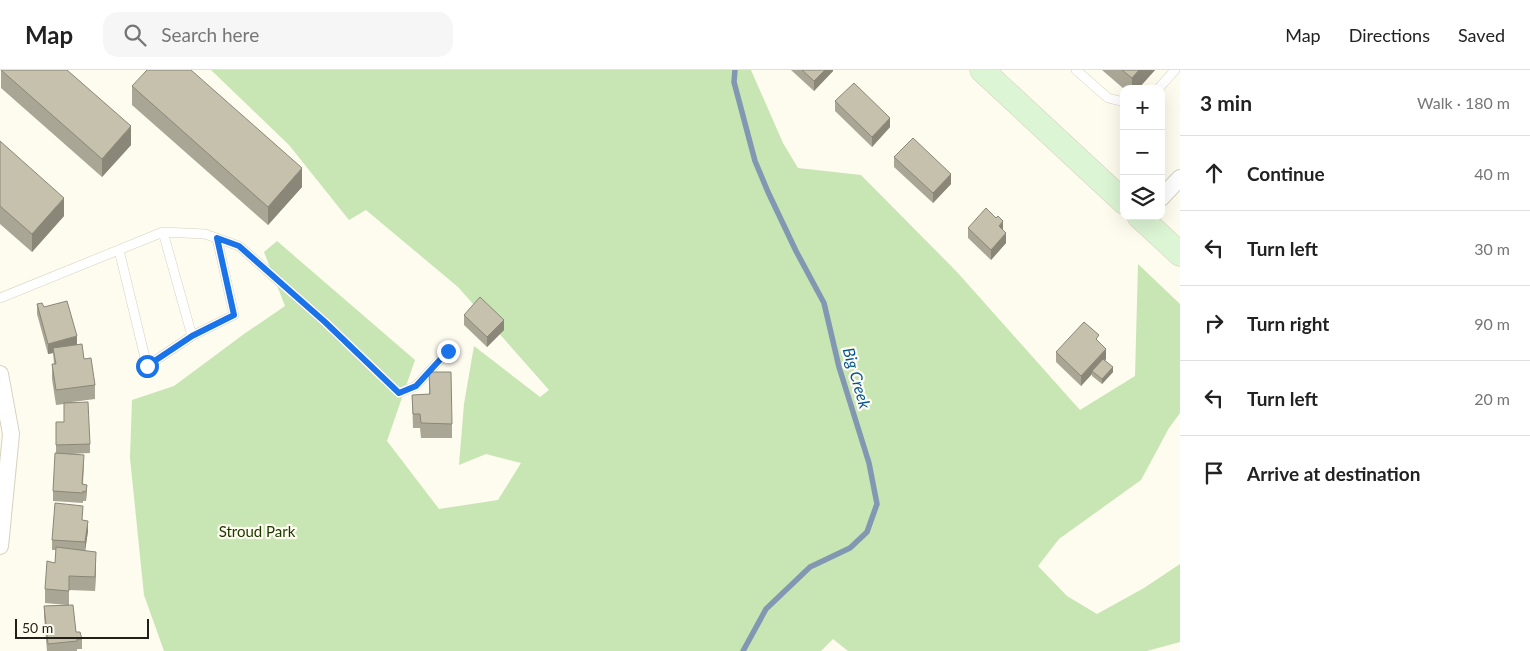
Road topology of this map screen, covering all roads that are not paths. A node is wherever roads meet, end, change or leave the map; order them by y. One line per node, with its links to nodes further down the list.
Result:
1 (982, 70): 8 (main road)
2 (1076, 70): 5 (lane)
3 (1175, 70): 4 (lane)
4 (1162, 85)
5 (1120, 101)
6 (1180, 178): 7 (street)
7 (1165, 194)
8 (1120, 198)
9 (1144, 220): 13 (main road)
10 (163, 232): 11 (lane); 12 (lane); 15 (lane)
11 (217, 238): 15 (lane); 16 (lane)
12 (119, 250): 14 (lane); 15 (lane)
13 (1180, 254)
14 (0, 298)
15 (192, 336)
16 (448, 351)
17 (0, 374): 18 (street)
18 (0, 546)

